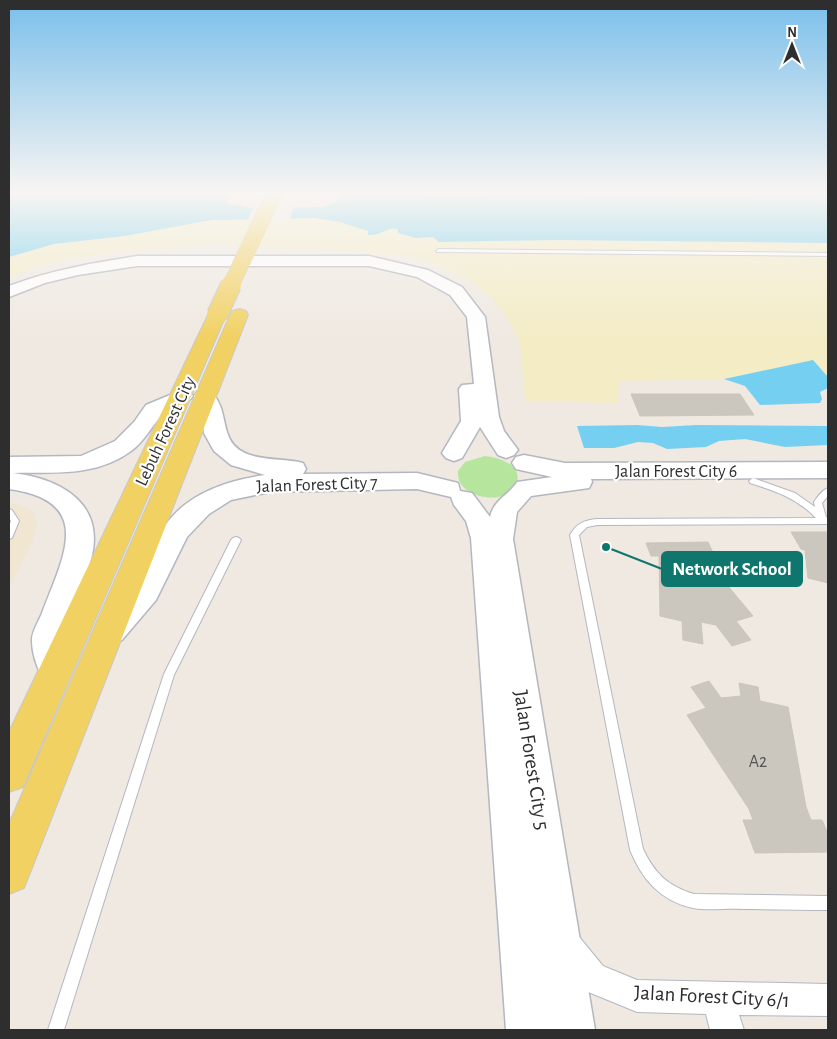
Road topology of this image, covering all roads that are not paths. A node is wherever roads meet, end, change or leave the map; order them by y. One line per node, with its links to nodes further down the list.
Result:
1 (258, 240): 8 (main road, Lebuh Forest City, bridge)
2 (269, 240): 5 (main road)
3 (439, 251): 4 (lane)
4 (828, 255)
5 (253, 280)
6 (9, 292): 12 (street)
7 (9, 299): 9 (street)
8 (193, 396): 9 (street, Jalan Forest City 7); 10 (street); 22 (main road, Lebuh Forest City); 23 (main road, Lebuh Forest City)
9 (451, 455): 12 (street); 17 (street)
10 (9, 465)
11 (828, 470): 12 (street, Jalan Forest City 6)
12 (519, 474): 14 (street, Jalan Forest City 6); 17 (street); 27 (street, Jalan Forest City 5)
13 (9, 481): 23 (street)
14 (753, 481): 15 (street, Jalan Forest City 6); 19 (lane)
15 (828, 481)
16 (828, 491): 19 (lane)
17 (456, 494): 22 (street, Jalan Forest City 7); 31 (street, Jalan Forest City 5)
18 (9, 512): 20 (lane)
19 (826, 521): 26 (lane)
20 (9, 536)
21 (236, 540): 30 (lane)
22 (106, 636): 25 (main road, Lebuh Forest City)
23 (56, 670): 24 (main road, Lebuh Forest City)
24 (9, 773)
25 (9, 873)
26 (828, 903)
27 (559, 937): 28 (street, Jalan Forest City 6/1); 32 (street, Jalan Forest City 5)
28 (718, 999): 29 (street, Jalan Forest City 6/1); 33 (street)
29 (828, 1000)
30 (56, 1030)
31 (530, 1030)
32 (572, 1030)
33 (727, 1030)

